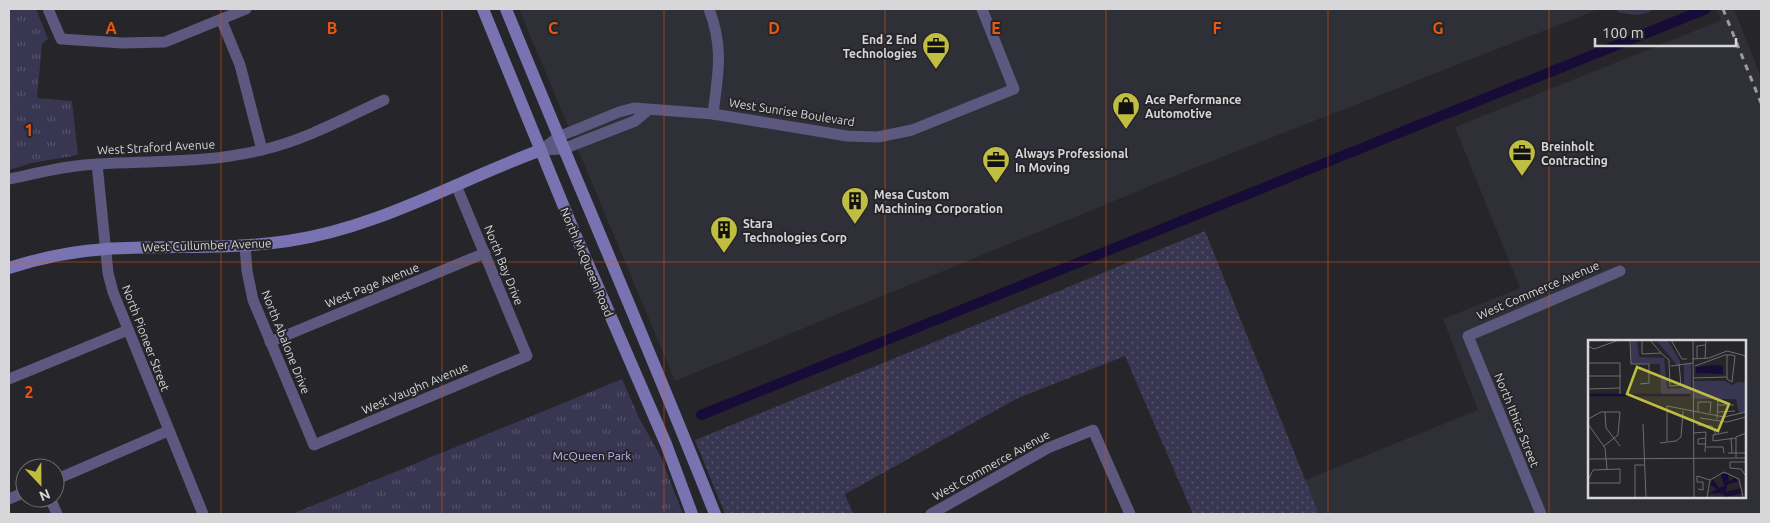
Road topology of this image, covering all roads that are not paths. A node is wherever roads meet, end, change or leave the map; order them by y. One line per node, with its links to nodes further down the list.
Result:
1 (48, 9): 7 (street)
2 (246, 9): 7 (street)
3 (483, 9): 14 (main road, North McQueen Road)
4 (506, 9): 11 (main road, North McQueen Road)
5 (709, 9): 10 (street)
6 (982, 9): 10 (street, West Sunrise Boulevard)
7 (221, 19): 13 (street)
8 (384, 100): 13 (street, West Straford Avenue)
9 (648, 110): 10 (street, West Sunrise Boulevard); 11 (street, West Sunrise Boulevard); 12 (street)
10 (713, 114)
11 (558, 136): 12 (main road, North McQueen Road); 14 (street, West Sunrise Boulevard)
12 (563, 149): 14 (street); 28 (main road, North McQueen Road)
13 (262, 150): 15 (street, West Straford Avenue)
14 (541, 150): 17 (main road, West Cullumber Avenue); 30 (main road, North McQueen Road)
15 (97, 164): 16 (street, West Straford Avenue); 19 (street, North Pioneer Street)
16 (9, 179)
17 (456, 185): 18 (main road, West Cullumber Avenue); 20 (street, North Bay Drive)
18 (245, 246): 19 (main road, West Cullumber Avenue); 25 (street, North Abalone Drive)
19 (105, 249): 21 (main road, West Cullumber Avenue); 23 (street, North Pioneer Street)
20 (485, 253): 25 (street, West Page Avenue); 26 (street, North Bay Drive)
21 (9, 268)
22 (1620, 271): 24 (street, West Commerce Avenue)
23 (128, 330): 27 (street); 29 (street, North Pioneer Street)
24 (1468, 336): 38 (street, North Ithica Street)
25 (270, 342): 31 (street, North Abalone Drive)
26 (527, 356): 31 (street, West Vaughn Avenue)
27 (9, 379)
28 (682, 428): 30 (main road); 35 (main road, North McQueen Road)
29 (168, 431): 32 (street); 33 (street, North Pioneer Street)
30 (662, 436): 34 (main road, North McQueen Road)
31 (314, 445)
32 (65, 476)
33 (203, 514)
34 (692, 514)
35 (715, 514)
36 (931, 514): 37 (street, West Commerce Avenue)
37 (1130, 514)
38 (1541, 514)

